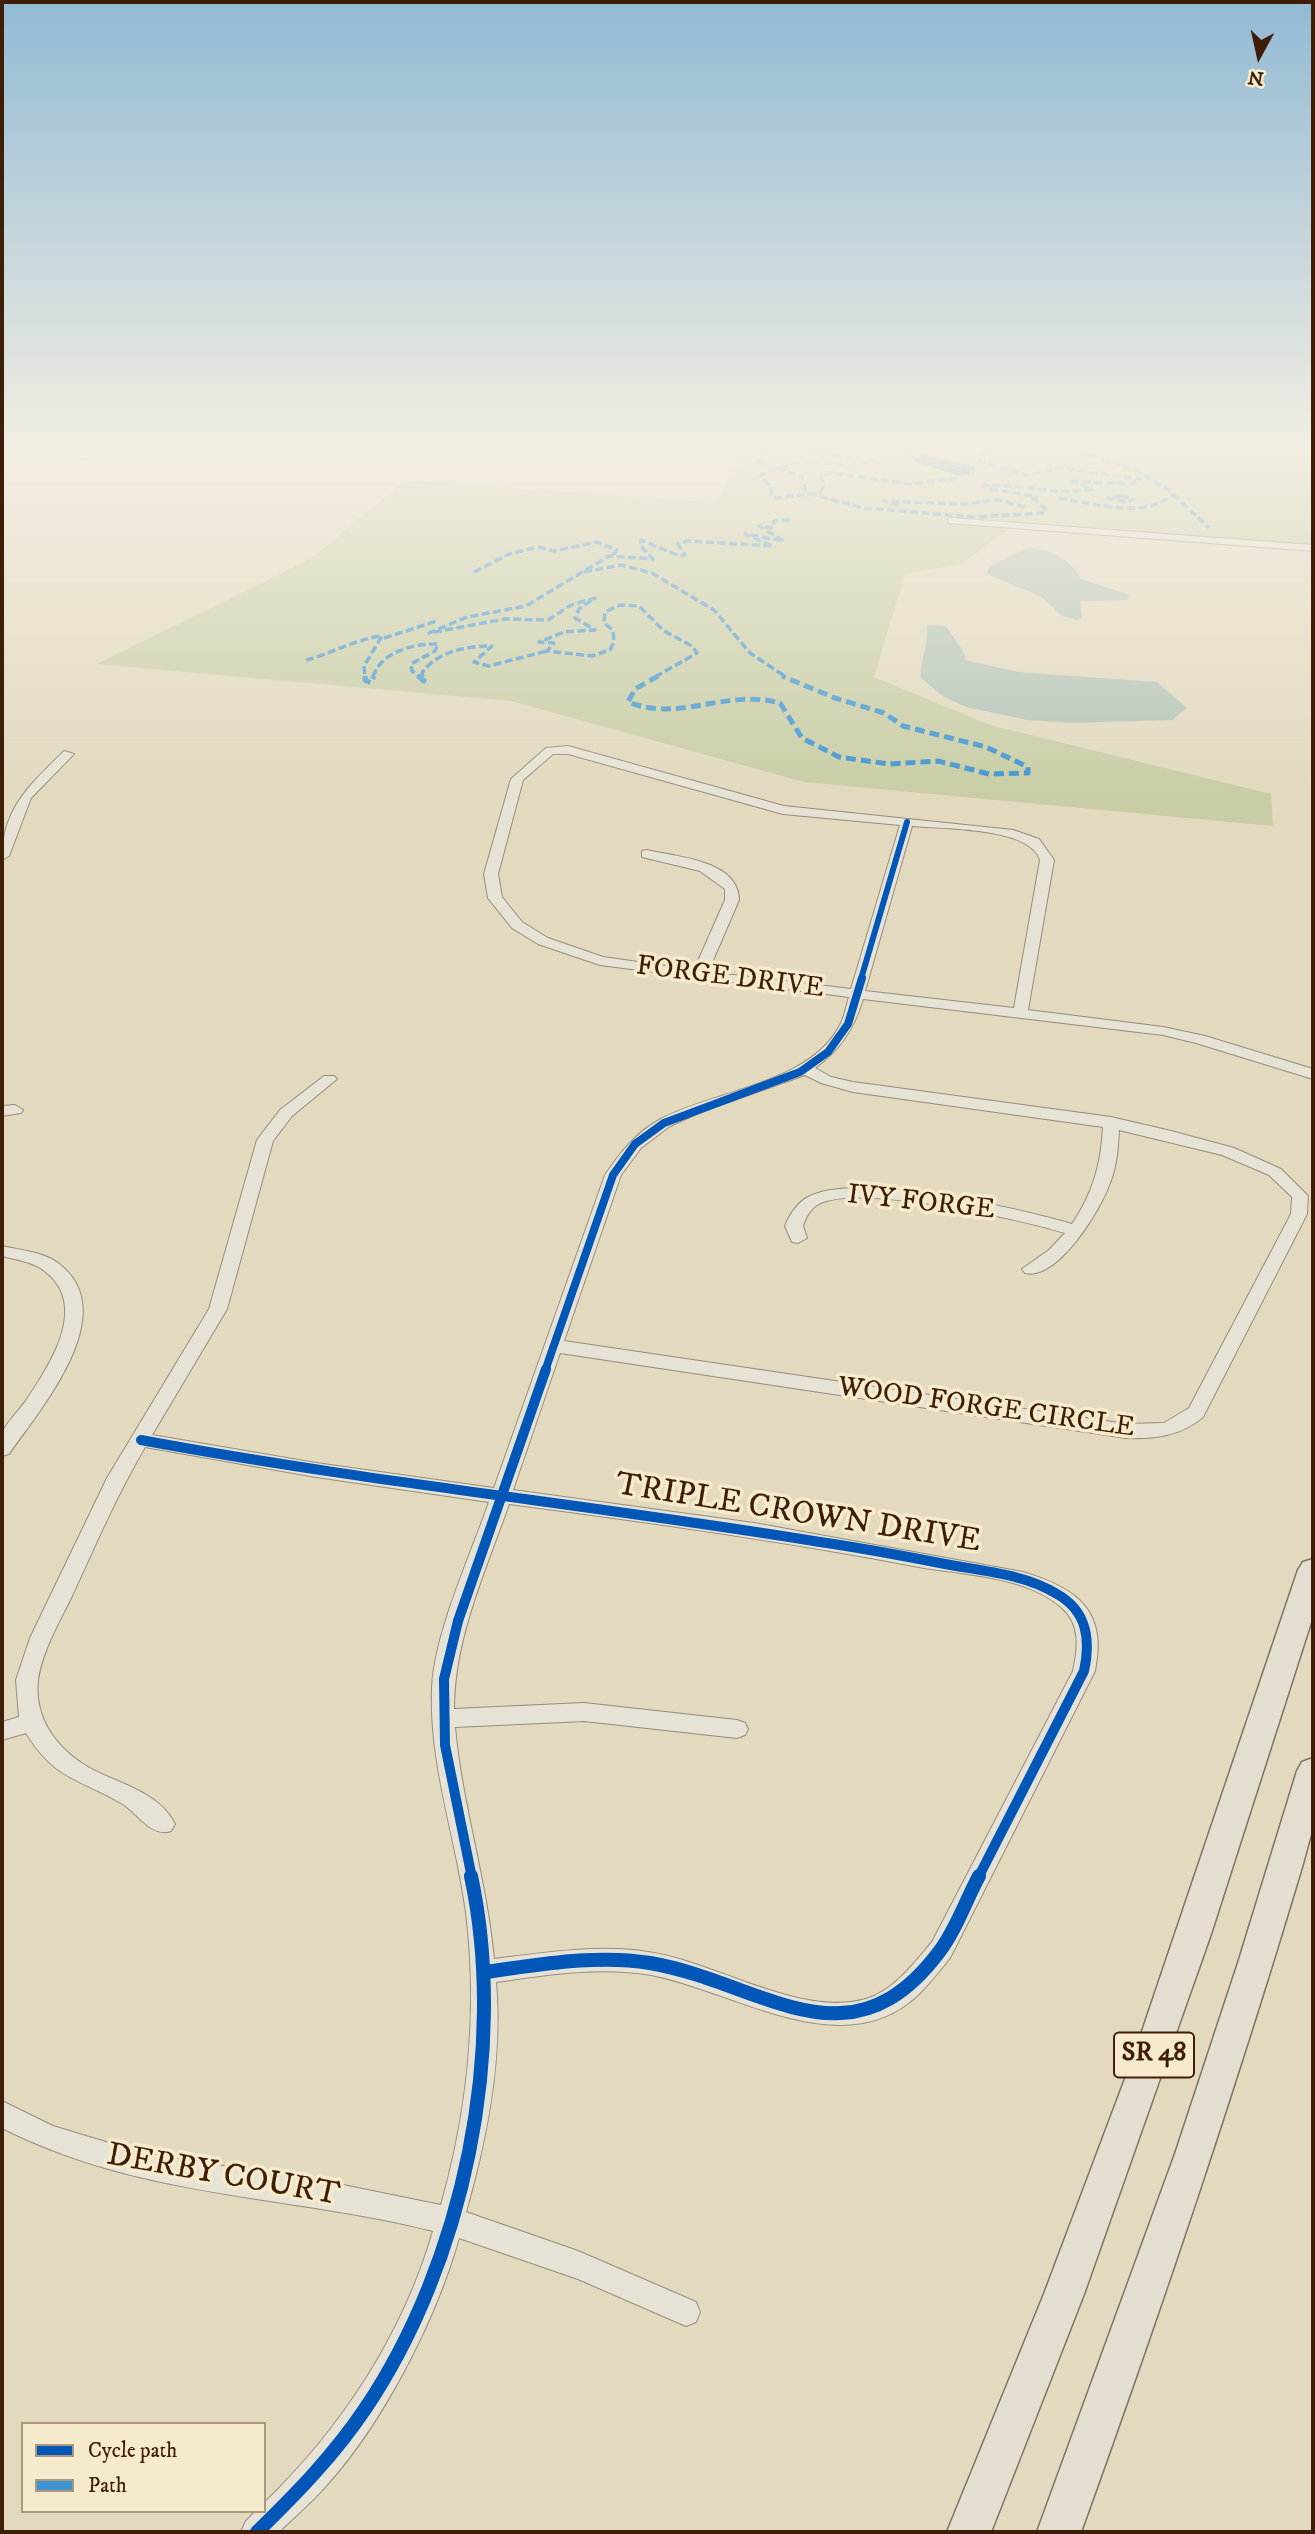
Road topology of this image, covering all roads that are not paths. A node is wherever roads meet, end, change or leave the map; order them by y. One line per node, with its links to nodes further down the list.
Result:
1 (68, 754): 4 (street)
2 (907, 822): 5 (street, FORGE DRIVE); 6 (street); 7 (street)
3 (647, 854): 5 (street)
4 (2, 856)
5 (699, 975): 6 (street, FORGE DRIVE)
6 (857, 995): 7 (street, FORGE DRIVE); 8 (street)
7 (1020, 1014): 9 (street, FORGE DRIVE)
8 (803, 1068): 11 (street, WOOD FORGE CIRCLE); 16 (street)
9 (1313, 1074)
10 (329, 1079): 17 (street)
11 (1111, 1122): 12 (street); 16 (street, WOOD FORGE CIRCLE)
12 (1074, 1230): 13 (street, IVY FORGE); 15 (street)
13 (798, 1238)
14 (2, 1251): 18 (street)
15 (1031, 1269)
16 (554, 1346): 19 (street)
17 (141, 1440): 19 (street, TRIPLE CROWN DRIVE); 22 (street)
18 (2, 1449)
19 (502, 1496): 21 (street); 27 (street, TRIPLE CROWN DRIVE)
20 (1313, 1570): 32 (highway, SR 48)
21 (443, 1718): 23 (street); 27 (street)
22 (31, 1722): 24 (street); 26 (street)
23 (737, 1729)
24 (2, 1731)
25 (1313, 1771): 33 (highway, SR 48)
26 (163, 1824)
27 (485, 1972): 29 (street)
28 (2, 2114): 29 (street, DERBY COURT)
29 (450, 2222): 30 (street, DERBY COURT); 31 (street)
30 (686, 2312)
31 (265, 2530)
32 (969, 2532)
33 (1059, 2532)

